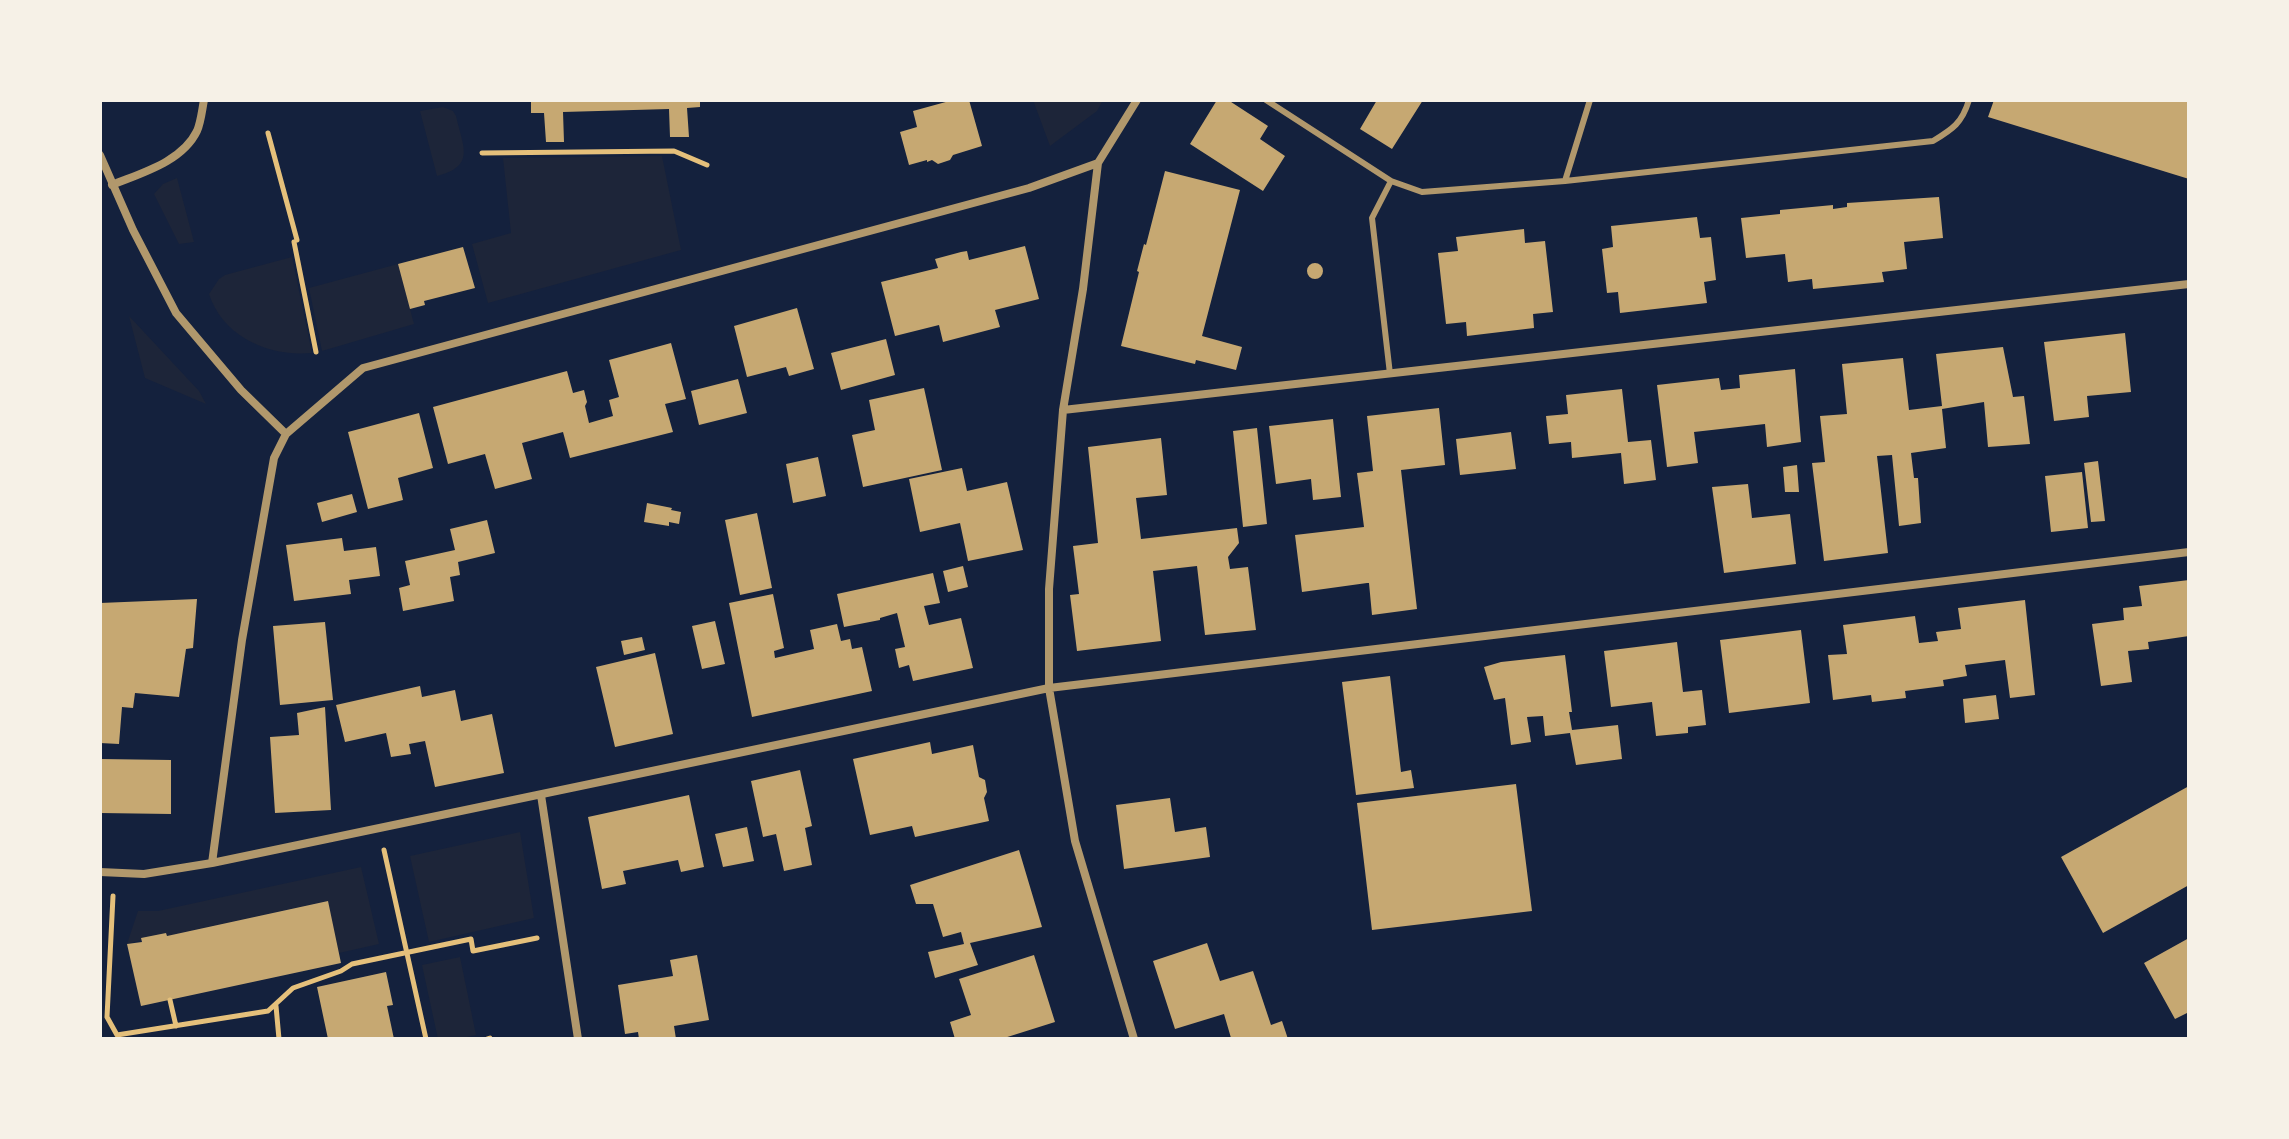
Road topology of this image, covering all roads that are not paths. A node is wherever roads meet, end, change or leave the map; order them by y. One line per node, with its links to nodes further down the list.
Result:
1 (204, 100): 10 (street)
2 (1137, 100): 7 (street)
3 (1266, 100): 8 (lane)
4 (1590, 100): 9 (lane)
5 (1969, 100): 9 (lane)
6 (100, 155): 10 (street)
7 (1098, 163): 13 (street); 14 (street)
8 (1391, 181): 9 (lane); 12 (lane)
9 (1565, 181)
10 (112, 185): 14 (street)
11 (2189, 284): 12 (street)
12 (1390, 374): 13 (street)
13 (1063, 410): 16 (street)
14 (286, 434): 18 (street)
15 (2189, 552): 16 (street)
16 (1049, 688): 17 (street); 21 (street)
17 (541, 795): 18 (street); 20 (street)
18 (212, 863): 19 (street)
19 (100, 872)
20 (578, 1039)
21 (1134, 1039)

